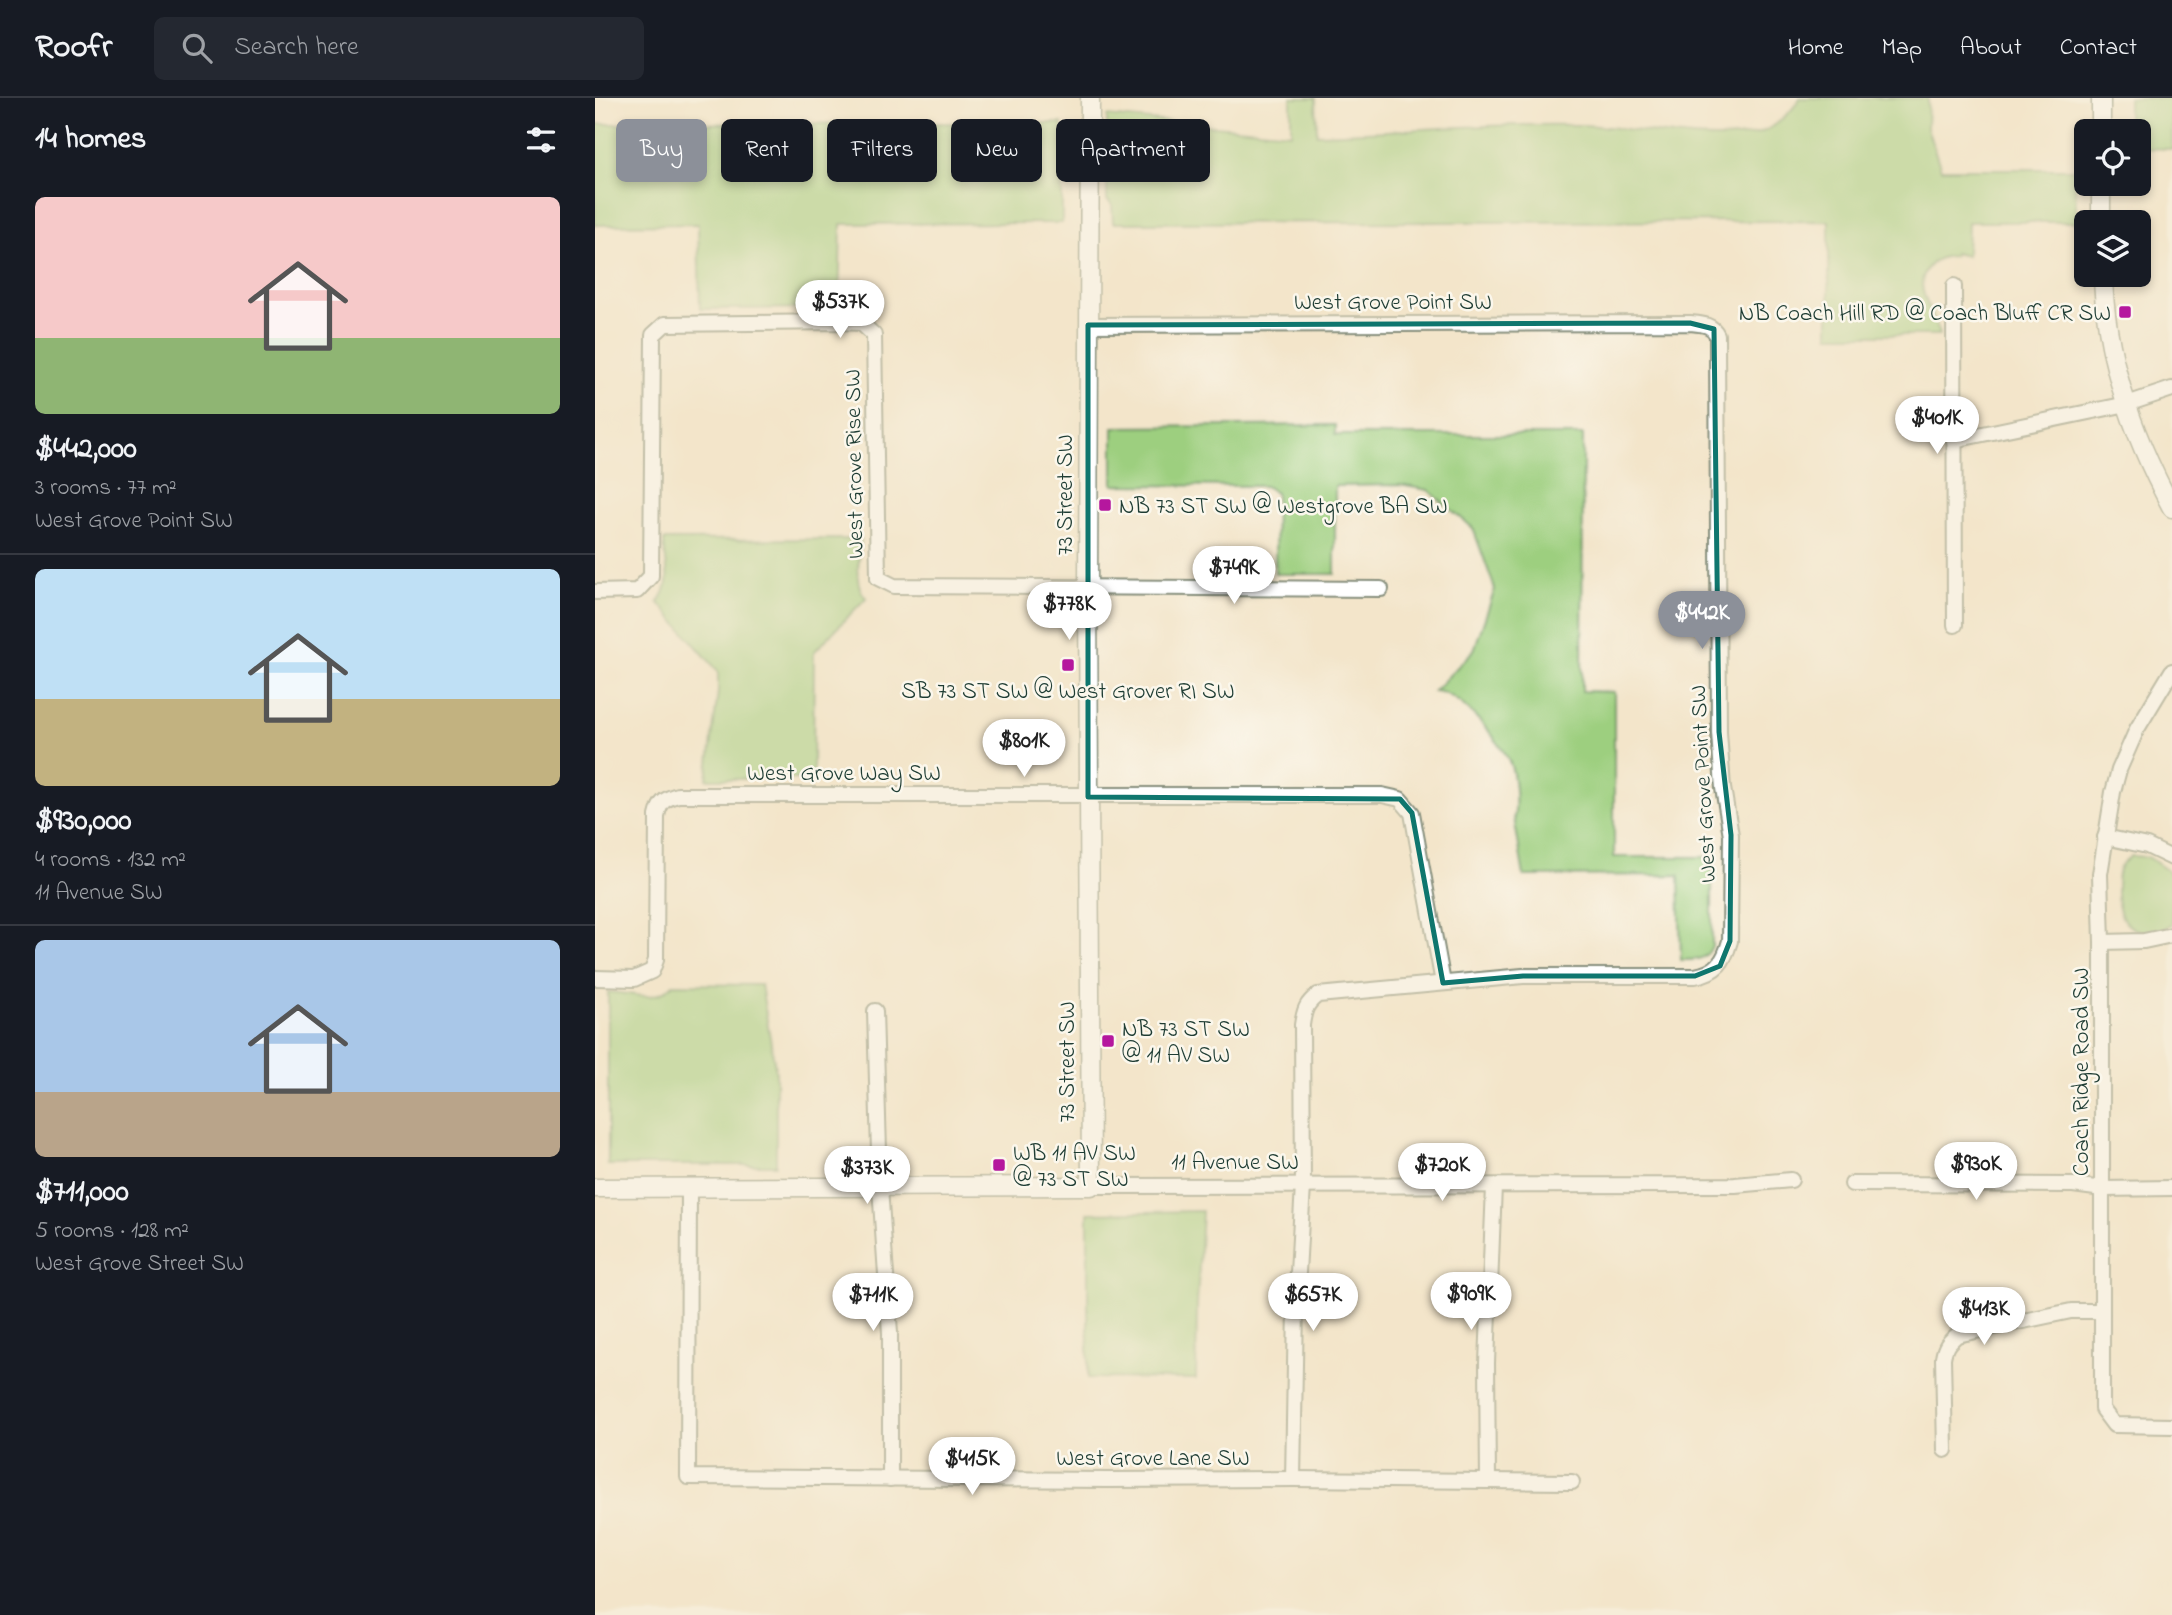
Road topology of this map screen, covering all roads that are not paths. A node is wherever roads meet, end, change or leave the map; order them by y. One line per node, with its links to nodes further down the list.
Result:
1 (1090, 98): 6 (street, 73 Street SW)
2 (2101, 98): 3 (street)
3 (2101, 119)
4 (1954, 286): 9 (street)
5 (2103, 287): 8 (street)
6 (1088, 325): 11 (street, 73 Street SW); 22 (street, West Grove Point SW)
7 (2172, 390): 8 (street)
8 (2127, 404): 9 (street); 10 (street)
9 (1954, 440): 14 (street)
10 (2172, 508)
11 (1088, 589): 12 (street); 13 (street, West Grove Rise SW); 16 (street, 73 Street SW)
12 (1381, 589)
13 (595, 592)
14 (1955, 625)
15 (2172, 671): 17 (street, Coach Ridge Road SW)
16 (1088, 797): 21 (street, West Grove Way SW); 22 (street, West Grove Way SW); 26 (street, 73 Street SW)
17 (2105, 837): 18 (street); 20 (street, Coach Ridge Road SW)
18 (2172, 858)
19 (2172, 934): 20 (street)
20 (2102, 942): 33 (street, Coach Ridge Road SW)
21 (595, 978)
22 (1443, 983): 27 (street, West Grove Point SW)
23 (875, 1011): 29 (street)
24 (1791, 1180): 28 (street, 11 Avenue SW)
25 (1852, 1184): 33 (street)
26 (1091, 1186): 27 (street, 11 Avenue SW); 29 (street, 11 Avenue SW)
27 (1303, 1186): 28 (street, 11 Avenue SW); 38 (street)
28 (1494, 1186): 39 (street)
29 (880, 1187): 31 (street, 11 Avenue SW); 37 (street)
30 (595, 1188): 31 (street, 11 Avenue SW)
31 (689, 1188): 37 (street, West Grove Lane SW)
32 (2172, 1188): 33 (street)
33 (2103, 1189): 34 (street, Coach Ridge Road SW)
34 (2102, 1311): 35 (street, Coach Ridge Road SW); 36 (street)
35 (2172, 1426)
36 (1945, 1450)
37 (890, 1479): 38 (street, West Grove Lane SW)
38 (1293, 1479): 39 (street, West Grove Lane SW)
39 (1488, 1480): 40 (street, West Grove Lane SW)
40 (1572, 1482)

